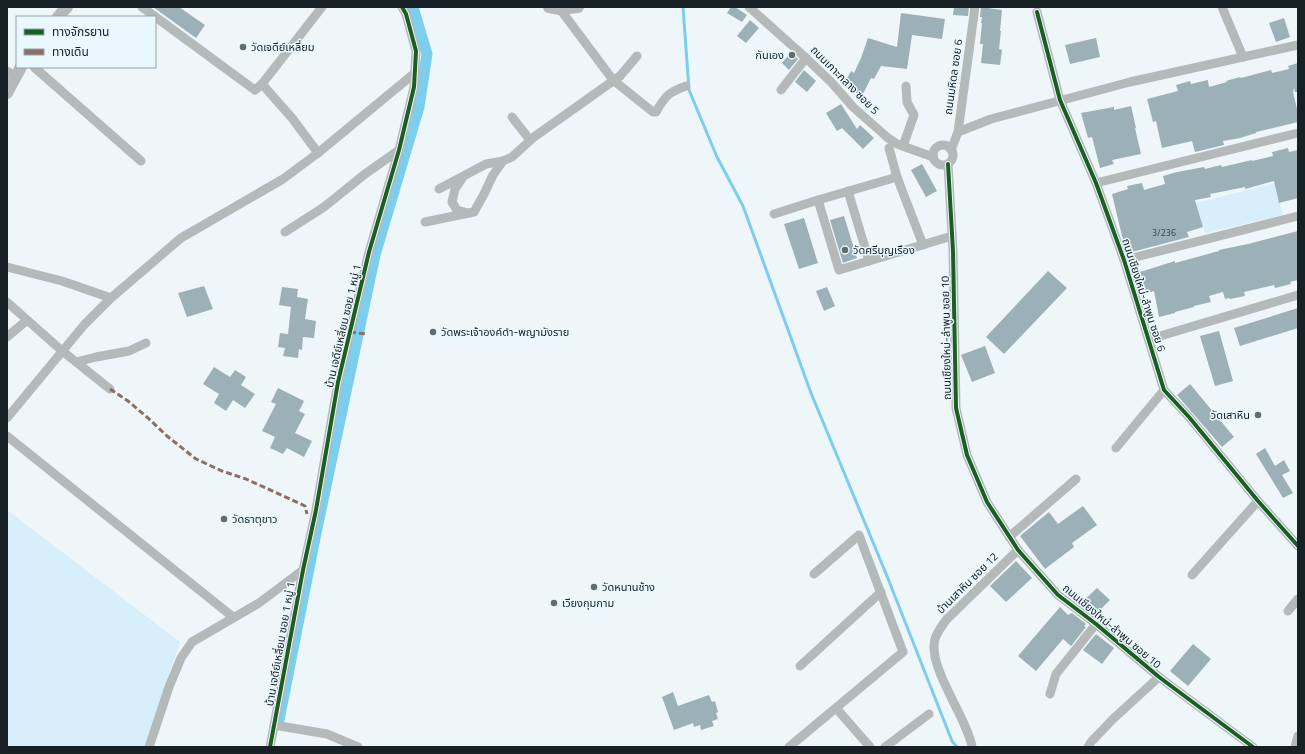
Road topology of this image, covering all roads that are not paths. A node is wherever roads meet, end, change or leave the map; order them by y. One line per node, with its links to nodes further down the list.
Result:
1 (67, 7): 11 (street)
2 (142, 7): 12 (street)
3 (322, 7): 24 (street)
4 (402, 7): 20 (street, บ้าน เจดีย์เหลี่ยม ซอย 1 หมู่ 1)
5 (578, 7): 9 (street)
6 (749, 7): 17 (street, ถนนเกาะกลาง ซอย 5)
7 (975, 7): 29 (street, ถนนมหิดล ซอย 6)
8 (1222, 7): 16 (street)
9 (554, 8): 21 (street)
10 (1037, 12): 27 (street, ถนนเชียงใหม่-ลำพูน ซอย 6)
11 (59, 16)
12 (155, 16)
13 (156, 17): 24 (street)
14 (1298, 45): 16 (street)
15 (637, 56): 21 (street)
16 (1243, 56): 27 (street)
17 (806, 58): 25 (street); 32 (street, ถนนเกาะกลาง ซอย 5)
18 (35, 68): 38 (street)
19 (15, 72): 26 (street)
20 (416, 72): 34 (street, บ้าน เจดีย์เหลี่ยม ซอย 1 หมู่ 1); 36 (street)
21 (613, 80): 22 (street); 31 (street)
22 (686, 86)
23 (906, 86): 32 (street)
24 (258, 87): 36 (street)
25 (781, 90)
26 (7, 94)
27 (1060, 100): 29 (street); 43 (street, ถนนเชียงใหม่-ลำพูน ซอย 6)
28 (512, 117): 31 (street)
29 (958, 132): 35 (street, ถนนมหิดล ซอย 6)
30 (1298, 133): 43 (street)
31 (530, 140): 39 (street)
32 (903, 146): 37 (street, ถนนเกาะกลาง ซอย 5)
33 (889, 148): 42 (street)
34 (399, 150): 51 (street); 76 (street, บ้าน เจดีย์เหลี่ยม ซอย 1 หมู่ 1)
35 (952, 150): 37 (street); 40 (street)
36 (318, 153): 58 (street)
37 (933, 157): 40 (street)
38 (141, 161)
39 (503, 161): 41 (street); 47 (street)
40 (948, 164): 52 (street, ถนนเชียงใหม่-ลำพูน ซอย 10)
41 (464, 175): 44 (street); 47 (street)
42 (897, 177): 45 (street); 53 (street)
43 (1096, 183): 54 (street, ถนนเชียงใหม่-ลำพูน ซอย 6)
44 (439, 189)
45 (848, 192): 46 (street); 55 (street)
46 (818, 200): 48 (street); 55 (street)
47 (470, 213): 50 (street)
48 (774, 214)
49 (1298, 216): 54 (street)
50 (424, 222)
51 (285, 232)
52 (952, 236): 53 (street); 73 (street, ถนนเชียงใหม่-ลำพูน ซอย 10)
53 (923, 245): 55 (street)
54 (1124, 260): 62 (street, ถนนเชียงใหม่-ลำพูน ซอย 6)
55 (869, 261)
56 (7, 267): 58 (street)
57 (1298, 295): 62 (street)
58 (111, 298): 64 (street)
59 (7, 302): 60 (street)
60 (27, 320): 61 (street); 64 (street)
61 (7, 336)
62 (1150, 339): 67 (street, ถนนเชียงใหม่-ลำพูน ซอย 6)
63 (146, 343): 65 (street)
64 (61, 350): 65 (street); 68 (street)
65 (76, 362): 66 (street)
66 (110, 390)
67 (1164, 390): 70 (street); 72 (street, ถนนเชียงใหม่-ลำพูน ซอย 6)
68 (7, 418)
69 (7, 436): 82 (street)
70 (1116, 448)
71 (1076, 479): 73 (street)
72 (1258, 501): 74 (street, ถนนเชียงใหม่-ลำพูน ซอย 6); 78 (street)
73 (1009, 537): 75 (street, ถนนเชียงใหม่-ลำพูน ซอย 10)
74 (1298, 546)
75 (1018, 550): 83 (street, ถนนเชียงใหม่-ลำพูน ซอย 10); 97 (street, บ้านเสาหิน ซอย 12)
76 (303, 570): 82 (street); 89 (street, บ้าน เจดีย์เหลี่ยม ซอย 1 หมู่ 1)
77 (814, 574): 79 (street)
78 (1192, 575)
79 (881, 592): 84 (street); 87 (street)
80 (1298, 599): 81 (street)
81 (1288, 611)
82 (233, 617): 91 (street)
83 (1096, 624): 85 (street, ถนนเชียงใหม่-ลำพูน ซอย 10); 86 (street)
84 (800, 666)
85 (1159, 677): 98 (street); 99 (street, ถนนเชียงใหม่-ลำพูน ซอย 10)
86 (1050, 694)
87 (836, 708): 94 (street); 95 (street)
88 (929, 714): 96 (street)
89 (278, 726): 92 (street, บ้าน เจดีย์เหลี่ยม ซอย 1 หมู่ 1); 93 (street)
90 (1298, 736): 100 (street)
91 (149, 747)
92 (270, 747)
93 (358, 747)
94 (789, 747)
95 (870, 747)
96 (885, 747)
97 (972, 747)
98 (1088, 747)
99 (1253, 747)
100 (1296, 747)

